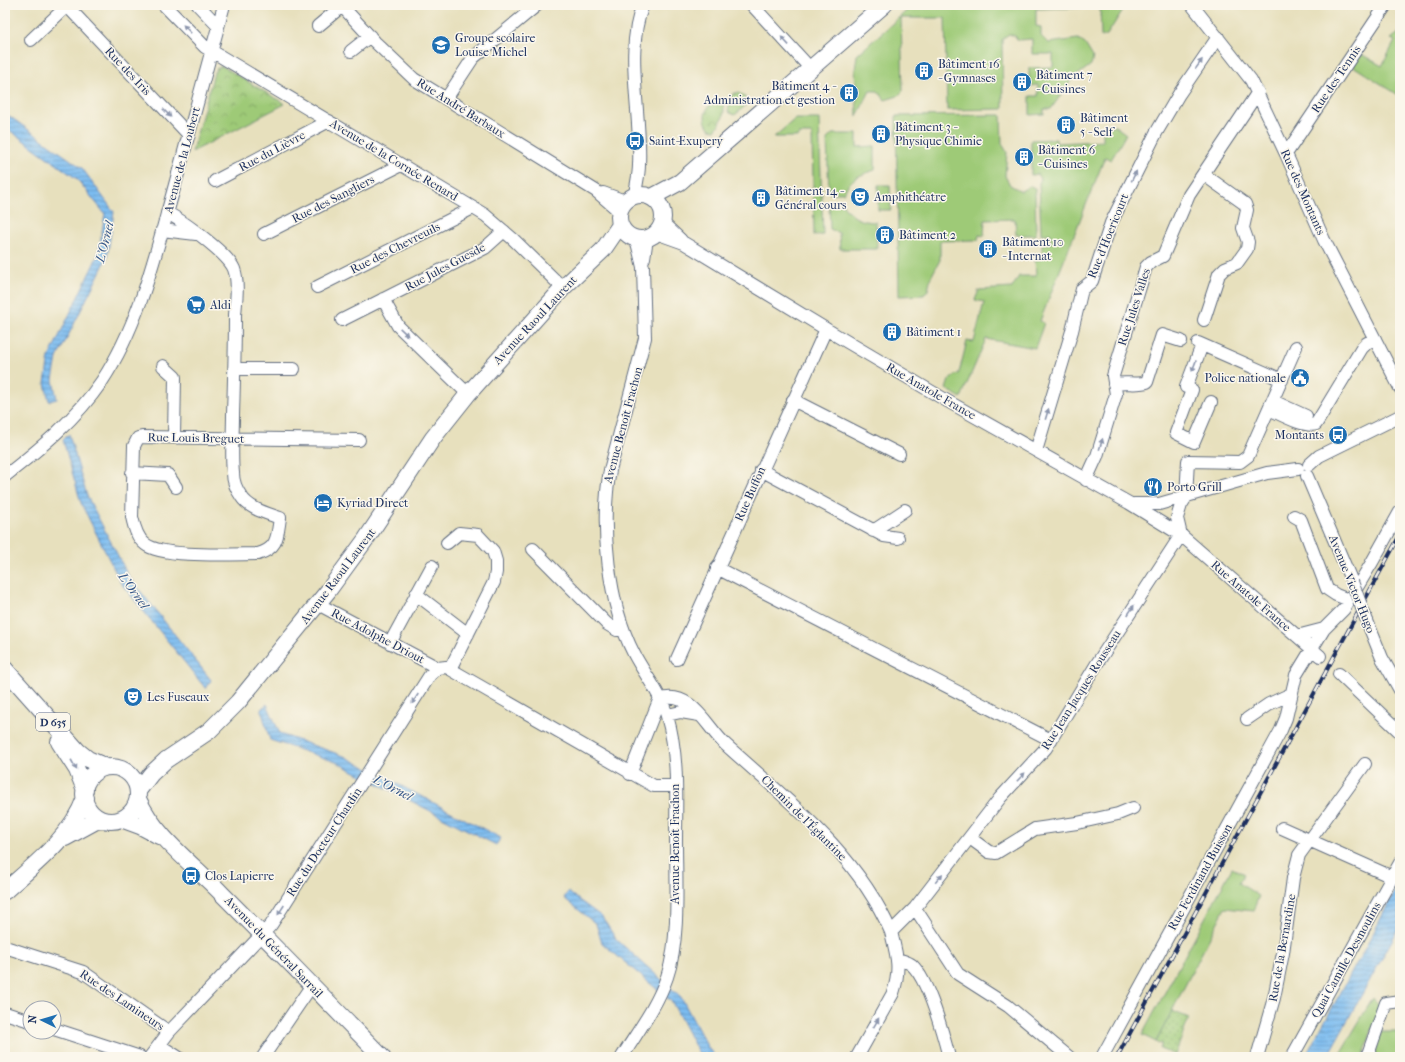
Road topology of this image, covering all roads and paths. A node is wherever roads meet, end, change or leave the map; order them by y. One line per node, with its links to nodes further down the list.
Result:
1 (68, 5): 16 (street); 23 (street, Rue des Iris, one-way to 23)
2 (164, 5): 17 (street, Avenue de la Cornée Renard, one-way to 2)
3 (198, 5): 12 (street)
4 (224, 5): 12 (street, Avenue de la Loubert)
5 (537, 5): 21 (street)
6 (644, 5): 30 (street, Avenue Benoît Frachon)
7 (752, 5): 19 (street, one-way to 7)
8 (884, 5): 19 (main road, Avenue Raoul Laurent)
9 (1192, 5): 15 (street, Rue des Montants)
10 (1386, 5): 24 (street, Rue des Tennis)
11 (342, 6): 13 (street); 14 (street, Rue André Barbaux)
12 (218, 26): 17 (street, Avenue de la Loubert)
13 (318, 26)
14 (370, 36): 18 (street); 21 (street, Rue André Barbaux)
15 (1218, 37): 20 (street, Rue des Montants); 60 (street, Rue d'Hoericourt, one-way to 15)
16 (31, 40)
17 (212, 51): 22 (street, Avenue de la Cornée Renard); 23 (street, Avenue de la Loubert)
18 (351, 51)
19 (811, 69): 30 (main road, Avenue Raoul Laurent)
20 (1258, 92): 24 (street, Rue des Montants); 26 (street, Rue Jules Valles)
21 (446, 100): 30 (street, Rue André Barbaux)
22 (329, 120): 25 (street, Avenue de la Cornée Renard); 27 (street, Rue du Lièvre)
23 (189, 135): 29 (street, Avenue de la Loubert)
24 (1286, 154): 42 (street, Rue des Montants)
25 (402, 165): 28 (street, Avenue de la Cornée Renard); 34 (street, Rue des Sangliers)
26 (1203, 174): 40 (street); 49 (street, Rue Jules Valles)
27 (215, 181)
28 (473, 208): 32 (street, Avenue de la Cornée Renard); 35 (street, Rue des Chevreuils)
29 (167, 213): 31 (street, Avenue de la Loubert); 33 (street)
30 (641, 216): 36 (main road, Avenue Raoul Laurent); 41 (street, Rue Anatole France); 86 (street, Avenue Benoît Frachon)
31 (162, 230): 33 (street); 38 (street, Avenue de la Loubert)
32 (504, 231): 36 (street, Avenue de la Cornée Renard); 37 (street, Rue Jules Guesde)
33 (196, 234): 46 (street)
34 (264, 234)
35 (317, 287)
36 (563, 288): 51 (main road, Avenue Raoul Laurent)
37 (383, 300): 39 (street, Rue Jules Guesde); 51 (street, one-way to 51)
38 (135, 314): 63 (street, Avenue de la Loubert); 67 (street, Avenue de la Loubert)
39 (342, 320)
40 (1204, 320)
41 (826, 329): 52 (street, Rue Buffon); 60 (street, Rue Anatole France)
42 (1375, 339): 50 (street, Rue des Montants); 54 (street)
43 (1181, 341): 49 (street)
44 (1296, 348): 48 (street)
45 (163, 366): 56 (street)
46 (234, 369): 47 (street); 57 (street)
47 (294, 369)
48 (1282, 380): 54 (street); 58 (street, one-way to 58)
49 (1114, 384): 68 (street, Rue Jules Valles, one-way to 49)
50 (1400, 388)
51 (468, 394): 84 (main road, Avenue Raoul Laurent)
52 (793, 400): 61 (street); 64 (street, Rue Buffon)
53 (1211, 402): 58 (street)
54 (1271, 405): 62 (street)
55 (1400, 416): 65 (street)
56 (174, 437): 57 (street, Rue Louis Breguet); 66 (street, Rue Louis Breguet)
57 (233, 439): 59 (street, Rue Louis Breguet); 66 (street, Rue Louis Breguet)
58 (1189, 439): 62 (street)
59 (359, 440)
60 (1036, 451): 68 (street, Rue Anatole France)
61 (899, 454)
62 (1188, 461): 70 (street)
63 (5, 466)
64 (761, 470): 75 (street); 81 (street, Rue Buffon)
65 (1304, 470): 70 (street); 96 (street, Avenue Victor Hugo, bridge)
66 (132, 473): 69 (street)
67 (5, 476)
68 (1086, 480): 71 (street, Rue Anatole France)
69 (176, 487)
70 (1186, 497): 71 (street); 76 (street)
71 (1129, 503): 76 (street, Rue Anatole France)
72 (905, 510): 75 (street)
73 (1400, 512): 83 (street)
74 (1294, 516): 83 (street)
75 (873, 531): 77 (street)
76 (1181, 535): 88 (street, Rue Anatole France); 103 (street, Rue Jean-Jacques Rousseau, one-way to 76)
77 (898, 538)
78 (447, 543): 87 (street, Rue du Docteur Chardin)
79 (533, 549): 86 (street)
80 (432, 566): 82 (street)
81 (717, 568): 91 (street, Rue Buffon); 103 (street)
82 (416, 594): 87 (street); 89 (street)
83 (1350, 600): 85 (street)
84 (318, 604): 89 (street, Rue Adolphe Driout); 104 (main road, Avenue Raoul Laurent)
85 (1324, 629): 88 (street); 90 (street)
86 (623, 630): 98 (street, Avenue Benoît Frachon)
87 (468, 634): 93 (street, Rue du Docteur Chardin)
88 (1298, 636): 90 (street, Rue Anatole France)
89 (390, 643): 93 (street, Rue Adolphe Driout)
90 (1316, 652): 97 (street, Rue Ferdinand Buisson)
91 (677, 659)
92 (5, 668): 106 (main road, D 635)
93 (444, 668): 108 (street, Rue Adolphe Driout); 125 (street, Rue du Docteur Chardin, one-way to 125)
94 (1339, 674): 102 (street)
95 (5, 682): 110 (main road, D 635, one-way to 110)
96 (1400, 690)
97 (1291, 694): 101 (street); 144 (street, Rue Ferdinand Buisson)
98 (660, 698): 99 (street, Avenue Benoît Frachon); 100 (street, Chemin de l'Églantine); 108 (street)
99 (667, 715): 100 (street); 109 (street, Avenue Benoît Frachon)
100 (702, 716): 124 (street, Chemin de l'Églantine)
101 (1247, 719)
102 (1400, 732)
103 (1051, 740): 117 (street, Rue Jean-Jacques Rousseau, one-way to 103)
104 (166, 760): 107 (main road, Avenue Raoul Laurent); 111 (main road, Avenue Raoul Laurent)
105 (1365, 764): 118 (street, Rue de la Bernardine)
106 (106, 767): 107 (main road); 110 (main road)
107 (125, 771): 111 (main road)
108 (630, 774): 109 (street, Rue Adolphe Driout)
109 (675, 786): 140 (street, Avenue Benoît Frachon)
110 (85, 794): 114 (main road); 119 (main road)
111 (138, 795): 113 (main road); 116 (main road, Avenue du Général Sarrail)
112 (1134, 808): 117 (street)
113 (121, 818): 114 (main road); 116 (main road, Avenue du Général Sarrail)
114 (104, 820): 119 (main road)
115 (1282, 828): 118 (street)
116 (164, 838): 125 (main road, Avenue du Général Sarrail)
117 (970, 838): 123 (street, Rue Jean-Jacques Rousseau, one-way to 117)
118 (1310, 841): 121 (street); 145 (street, Rue de la Bernardine)
119 (58, 842): 122 (main road)
120 (1400, 863): 121 (street, Quai Camille Desmoulins)
121 (1392, 877): 146 (street, Quai Camille Desmoulins)
122 (5, 891)
123 (915, 908): 124 (street, Rue Jean-Jacques Rousseau); 143 (street)
124 (891, 932): 127 (street)
125 (263, 935): 128 (main road, Avenue du Général Sarrail); 133 (street, Rue du Docteur Chardin)
126 (5, 947): 133 (street, Rue des Lamineurs)
127 (898, 959): 141 (street, one-way to 127); 142 (street)
128 (312, 985): 138 (street); 139 (main road, Avenue du Général Sarrail)
129 (1400, 1001): 147 (street)
130 (5, 1013): 131 (street)
131 (22, 1018)
132 (62, 1032): 135 (street)
133 (169, 1032): 134 (street, Rue du Docteur Chardin)
134 (159, 1045): 136 (street, Rue du Docteur Chardin); 137 (street)
135 (140, 1057)
136 (150, 1057)
137 (178, 1057)
138 (263, 1057)
139 (382, 1057)
140 (622, 1057)
141 (856, 1057)
142 (949, 1057)
143 (1068, 1057)
144 (1102, 1057)
145 (1257, 1057)
146 (1292, 1057)
147 (1367, 1057)

